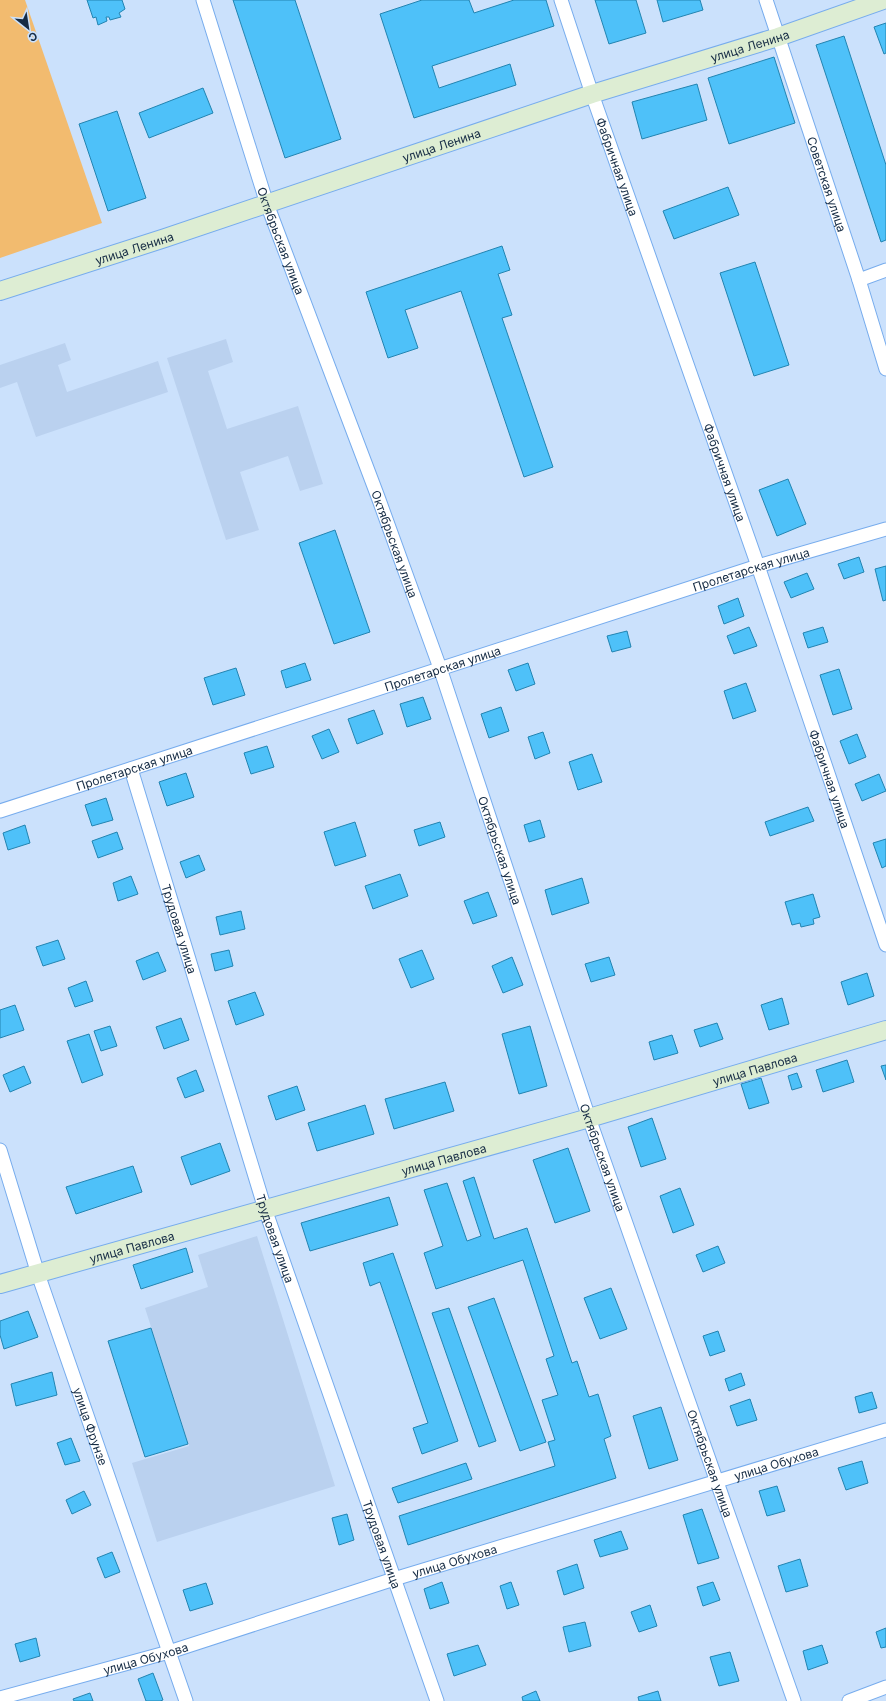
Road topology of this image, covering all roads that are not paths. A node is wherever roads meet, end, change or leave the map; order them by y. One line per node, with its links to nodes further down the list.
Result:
1 (203, 0): 7 (street, Октябрьская улица)
2 (561, 0): 6 (street, Фабричная улица)
3 (766, 0): 5 (street, Советская улица)
4 (883, 0): 5 (street, улица Ленина)
5 (778, 37): 6 (street, улица Ленина); 9 (street, Советская улица)
6 (592, 94): 7 (street, улица Ленина); 13 (street, Фабричная улица)
7 (267, 204): 10 (street, улица Ленина); 14 (street, Октябрьская улица)
8 (886, 270): 9 (street)
9 (859, 280): 11 (street, Советская улица)
10 (0, 291)
11 (886, 369)
12 (886, 529): 13 (street, Пролетарская улица)
13 (758, 566): 14 (street, Пролетарская улица); 17 (street, Фабричная улица)
14 (440, 668): 15 (street, Пролетарская улица); 19 (street, Октябрьская улица)
15 (131, 769): 16 (street, Пролетарская улица); 21 (street, Трудовая улица)
16 (0, 811)
17 (886, 945)
18 (886, 1030): 19 (street, улица Павлова)
19 (589, 1118): 21 (street, улица Павлова); 25 (street, Октябрьская улица)
20 (0, 1150): 22 (street, улица Фрунзе)
21 (266, 1209): 22 (street, улица Павлова); 26 (street, Трудовая улица)
22 (38, 1274): 23 (street, улица Павлова); 27 (street, улица Фрунзе)
23 (0, 1284)
24 (886, 1430): 25 (street, улица Обухова)
25 (718, 1482): 26 (street, улица Обухова); 32 (street, Октябрьская улица)
26 (394, 1579): 27 (street, улица Обухова); 31 (street, Трудовая улица)
27 (169, 1652): 29 (street, улица Обухова); 30 (street, улица Фрунзе)
28 (886, 1687): 33 (street)
29 (0, 1698)
30 (186, 1701)
31 (437, 1701)
32 (794, 1701)
33 (849, 1701)

